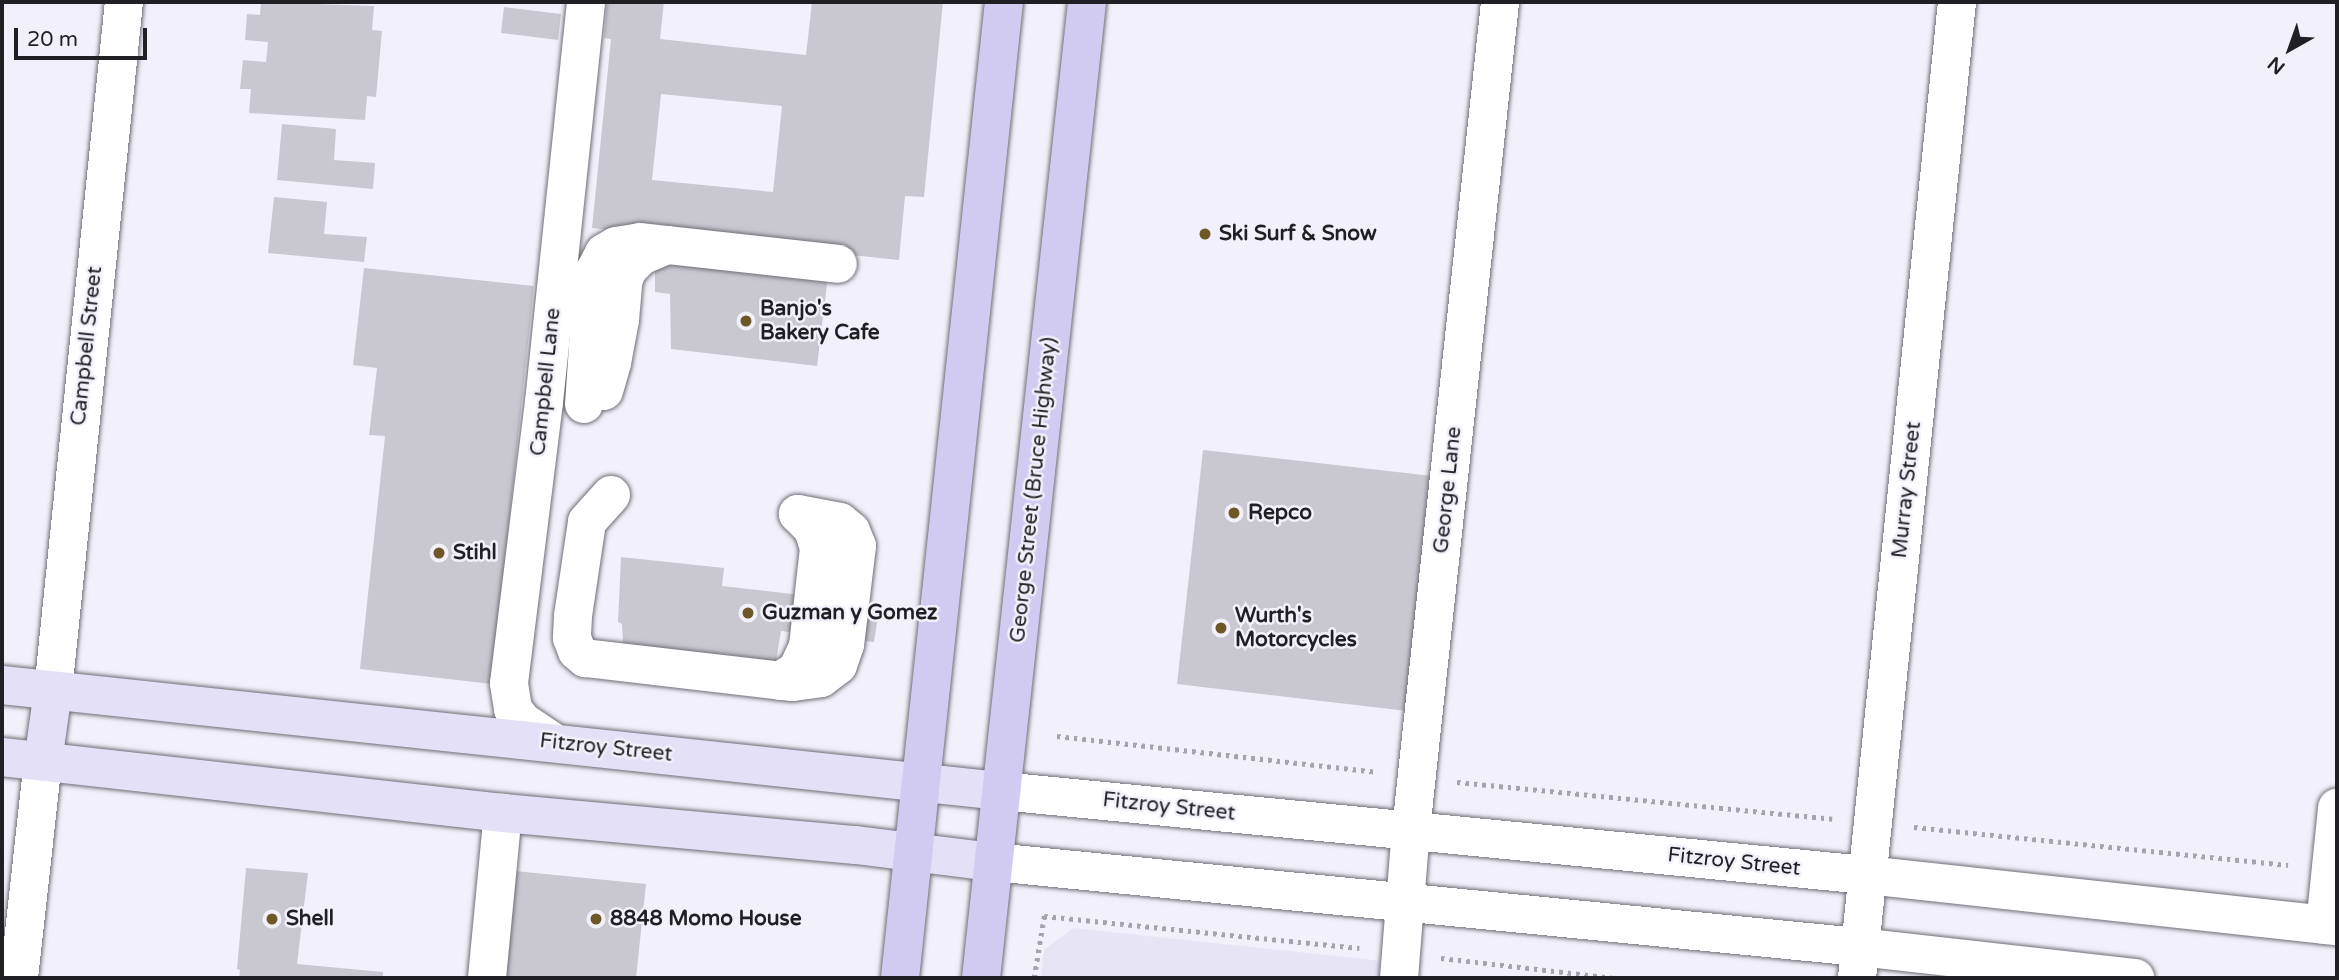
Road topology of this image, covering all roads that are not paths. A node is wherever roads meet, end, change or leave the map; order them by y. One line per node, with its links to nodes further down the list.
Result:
1 (124, 2): 13 (street, Campbell Street)
2 (586, 2): 7 (street, Campbell Lane)
3 (1004, 2): 18 (highway)
4 (1087, 2): 19 (highway, George Street (Bruce Highway))
5 (1500, 2): 22 (street, George Lane)
6 (1957, 2): 25 (street, Murray Street)
7 (562, 226): 14 (street); 15 (street, Campbell Lane)
8 (838, 264): 9 (street)
9 (592, 405)
10 (611, 495): 11 (street)
11 (798, 514)
12 (2, 685): 13 (main road, Fitzroy Street)
13 (53, 691): 14 (main road, Fitzroy Street); 17 (main road)
14 (456, 732): 15 (main road, Fitzroy Street)
15 (553, 742): 18 (main road, Fitzroy Street)
16 (2, 757): 17 (main road)
17 (43, 762): 21 (main road); 29 (street)
18 (921, 781): 19 (main road, Fitzroy Street); 23 (highway)
19 (1001, 791): 22 (street, Fitzroy Street); 24 (highway, George Street (Bruce Highway))
20 (2337, 808): 27 (street)
21 (502, 813): 23 (main road); 30 (street)
22 (1410, 830): 25 (street, Fitzroy Street); 26 (street, George Lane)
23 (914, 851): 24 (main road); 31 (highway)
24 (993, 862): 26 (street); 32 (highway, George Street (Bruce Highway))
25 (1866, 875): 27 (street, Fitzroy Street); 28 (street, Murray Street)
26 (1407, 901): 28 (street); 33 (street, George Lane)
27 (2331, 926)
28 (1858, 963): 34 (street)
29 (19, 978)
30 (487, 978)
31 (900, 978)
32 (981, 978)
33 (1399, 978)
34 (2135, 978)

